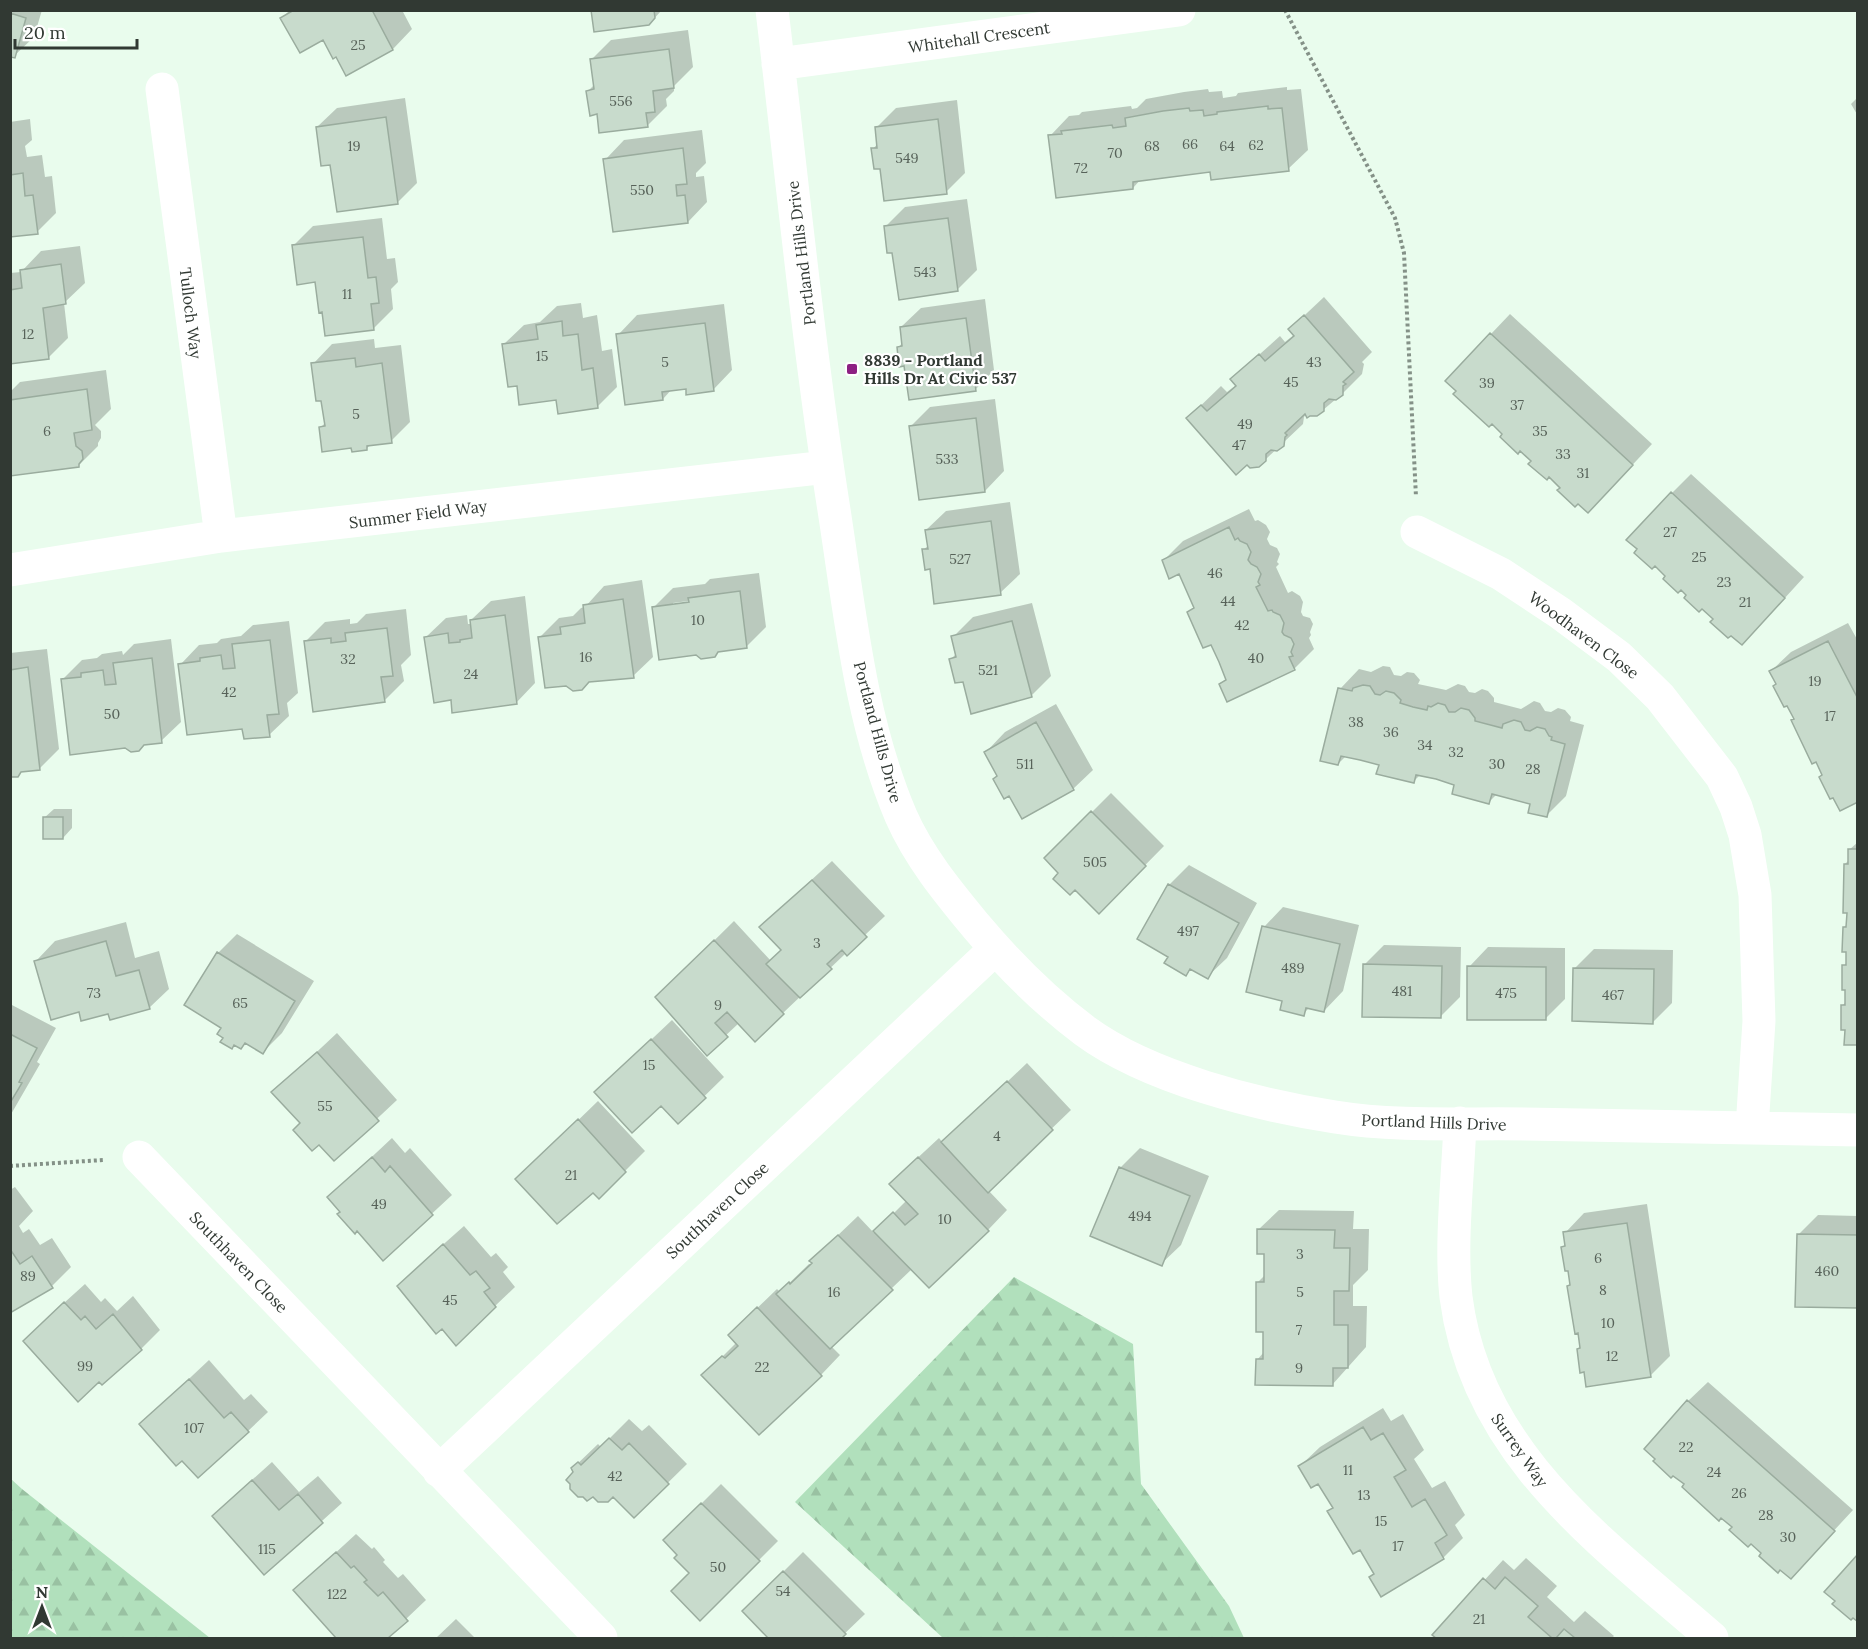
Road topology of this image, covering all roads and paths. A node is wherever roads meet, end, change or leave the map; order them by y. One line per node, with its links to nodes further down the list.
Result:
1 (772, 10): 4 (street, Portland Hills Drive)
2 (1179, 10): 4 (street, Whitehall Crescent)
3 (1285, 10): 7 (path)
4 (778, 64): 6 (street, Portland Hills Drive)
5 (162, 89): 8 (street, Tulloch Way)
6 (827, 467): 8 (street, Summer Field Way); 10 (street, Portland Hills Drive)
7 (1417, 532): 12 (street, Woodhaven Close)
8 (221, 536): 9 (street, Summer Field Way)
9 (10, 570)
10 (995, 949): 11 (street, Portland Hills Drive); 16 (street, Southhaven Close)
11 (1460, 1124): 12 (street, Portland Hills Drive); 18 (street, Surrey Way)
12 (1752, 1128): 13 (street, Portland Hills Drive)
13 (1857, 1130)
14 (139, 1157): 15 (path); 16 (street, Southhaven Close)
15 (10, 1166)
16 (439, 1471): 17 (street, Southhaven Close)
17 (601, 1638)
18 (1712, 1638)

